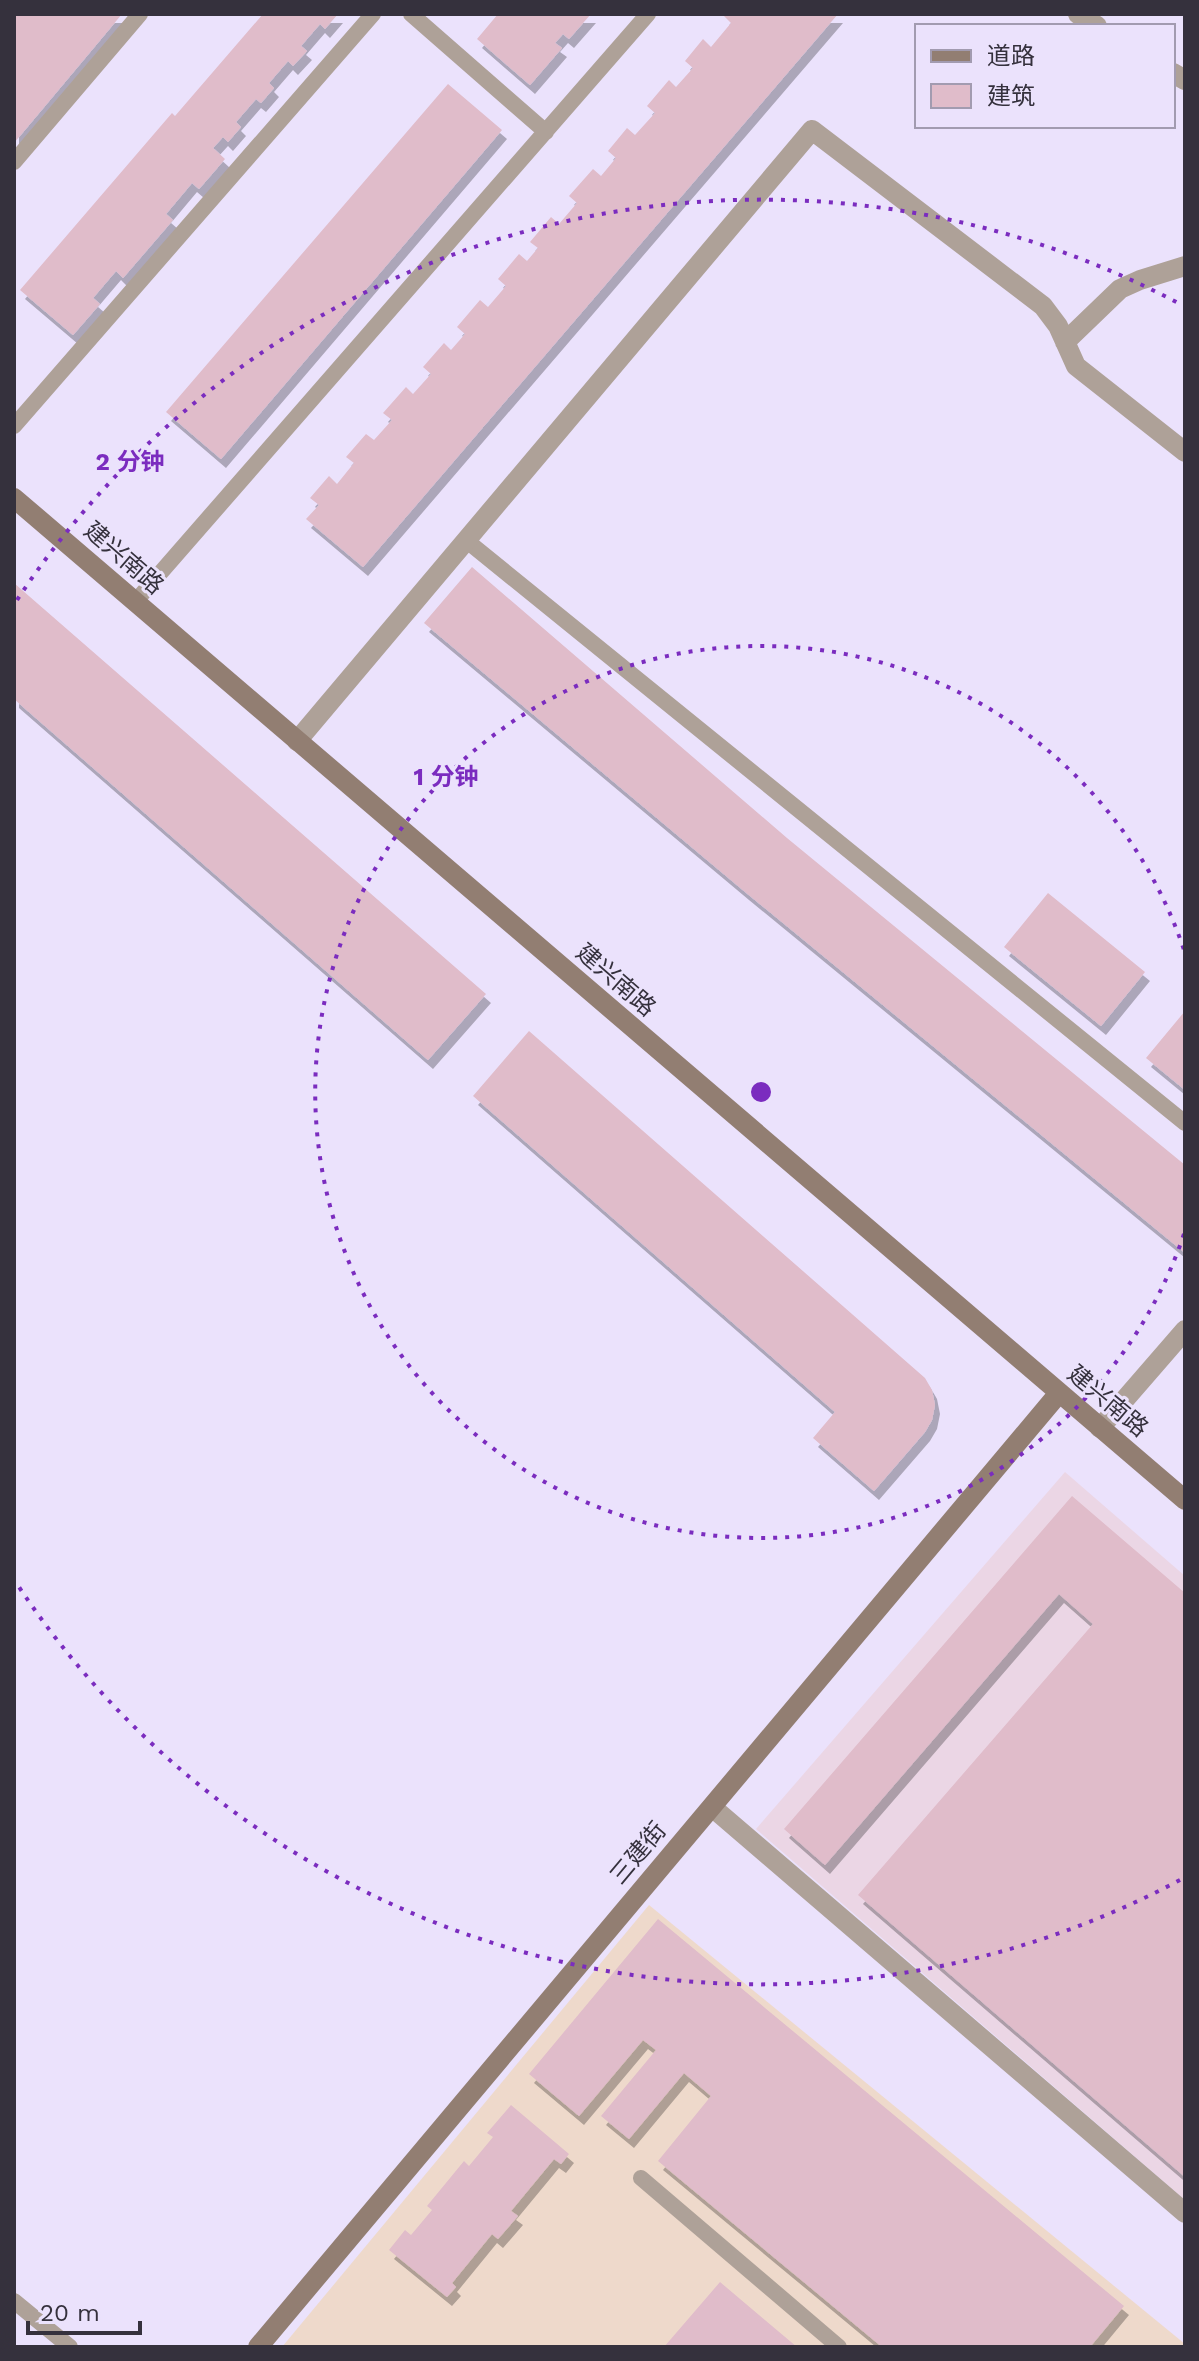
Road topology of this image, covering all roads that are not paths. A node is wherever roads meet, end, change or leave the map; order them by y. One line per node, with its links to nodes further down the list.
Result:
1 (140, 14): 6 (lane)
2 (373, 14): 9 (lane)
3 (411, 14): 5 (lane)
4 (648, 14): 5 (lane)
5 (546, 132): 13 (lane)
6 (14, 162)
7 (1185, 266): 8 (street)
8 (1065, 342): 10 (street); 12 (street)
9 (14, 426)
10 (1185, 452)
11 (14, 498): 13 (street, 建兴南路)
12 (467, 541): 14 (street); 15 (lane)
13 (135, 602): 14 (street, 建兴南路)
14 (297, 741): 17 (street, 建兴南路)
15 (1185, 1123)
16 (1185, 1330): 18 (street)
17 (1059, 1393): 18 (street, 建兴南路); 20 (street, 三建街)
18 (1100, 1428): 19 (street, 建兴南路)
19 (1185, 1500)
20 (712, 1807): 22 (street); 25 (street, 三建街)
21 (641, 2178): 26 (lane)
22 (1185, 2213)
23 (14, 2301): 24 (lane)
24 (70, 2347)
25 (258, 2347)
26 (839, 2347)

